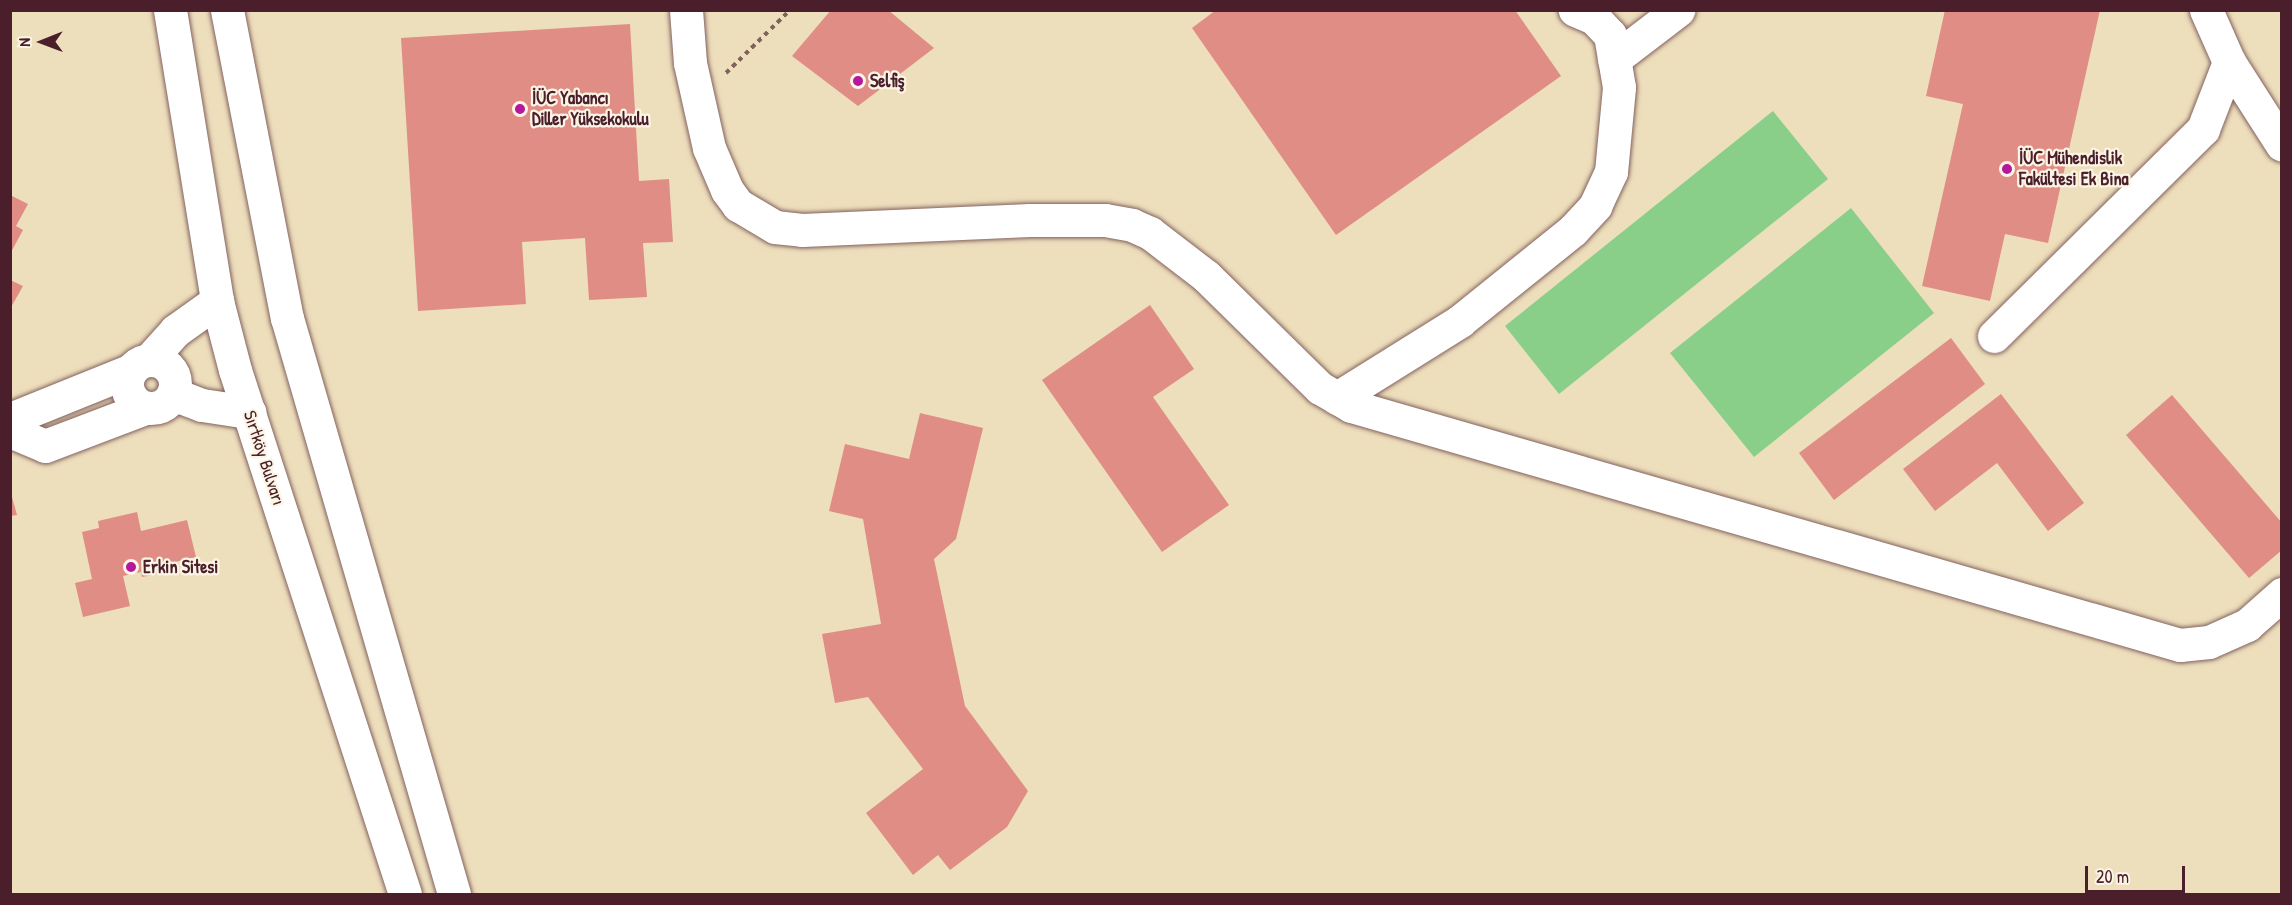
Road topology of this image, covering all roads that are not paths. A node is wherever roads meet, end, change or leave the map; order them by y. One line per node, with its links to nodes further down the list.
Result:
1 (170, 10): 10 (main road, Sırtköy Bulvarı)
2 (227, 10): 20 (main road)
3 (686, 10): 13 (main road)
4 (1575, 10): 7 (main road)
5 (1678, 10): 7 (main road)
6 (2206, 10): 8 (main road)
7 (1614, 59): 13 (main road)
8 (2229, 62): 9 (main road); 11 (main road)
9 (2282, 145)
10 (217, 301): 12 (main road); 15 (main road, Sırtköy Bulvarı)
11 (1994, 336)
12 (140, 365): 14 (main road); 16 (main road)
13 (1337, 398): 18 (main road)
14 (159, 401): 15 (main road); 17 (main road)
15 (249, 412): 19 (main road, Sırtköy Bulvarı)
16 (10, 419)
17 (10, 431)
18 (2282, 594)
19 (405, 894)
20 (454, 894)

